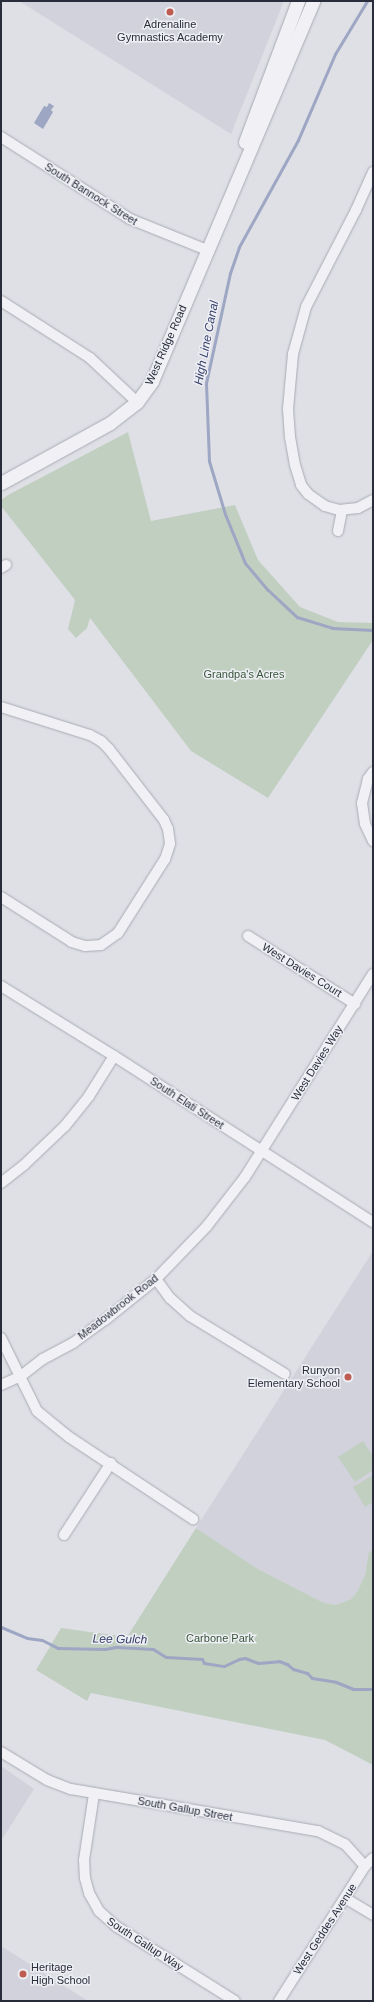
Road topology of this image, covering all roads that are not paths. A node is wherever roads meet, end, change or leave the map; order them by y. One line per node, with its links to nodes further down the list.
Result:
1 (298, 1): 5 (street, West Ridge Road)
2 (313, 1): 5 (street, West Ridge Road)
3 (1, 137): 5 (street, South Bannock Street)
4 (373, 172): 10 (street)
5 (207, 250): 7 (street, West Ridge Road)
6 (1, 301): 7 (street)
7 (137, 402): 8 (street, West Ridge Road)
8 (1, 483)
9 (373, 500): 10 (street)
10 (342, 510): 11 (street)
11 (338, 531)
12 (1, 707): 15 (street)
13 (373, 772): 14 (street)
14 (373, 841)
15 (1, 897)
16 (248, 936): 19 (street, West Davies Court)
17 (373, 974): 19 (street, West Davies Way)
18 (1, 986): 20 (street, South Elati Street)
19 (355, 1004): 21 (street, West Davies Way)
20 (114, 1056): 21 (street, South Elati Street); 22 (street)
21 (261, 1151): 23 (street, South Elati Street); 24 (street, Meadowbrook Road)
22 (1, 1183)
23 (373, 1222)
24 (156, 1279): 26 (street); 27 (street, Meadowbrook Road)
25 (1, 1338): 27 (street)
26 (285, 1374)
27 (21, 1376): 28 (street, Meadowbrook Road); 29 (street)
28 (1, 1385)
29 (111, 1463): 30 (street); 31 (street)
30 (193, 1519)
31 (64, 1535)
32 (1, 1752): 33 (street, South Gallup Street)
33 (94, 1794): 35 (street, South Gallup Street); 38 (street, South Gallup Way)
34 (373, 1858): 35 (street, West Geddes Avenue)
35 (365, 1866): 36 (street, West Geddes Avenue)
36 (345, 1898): 37 (street); 39 (street, West Geddes Avenue)
37 (373, 1915)
38 (235, 2001)
39 (279, 2001)

